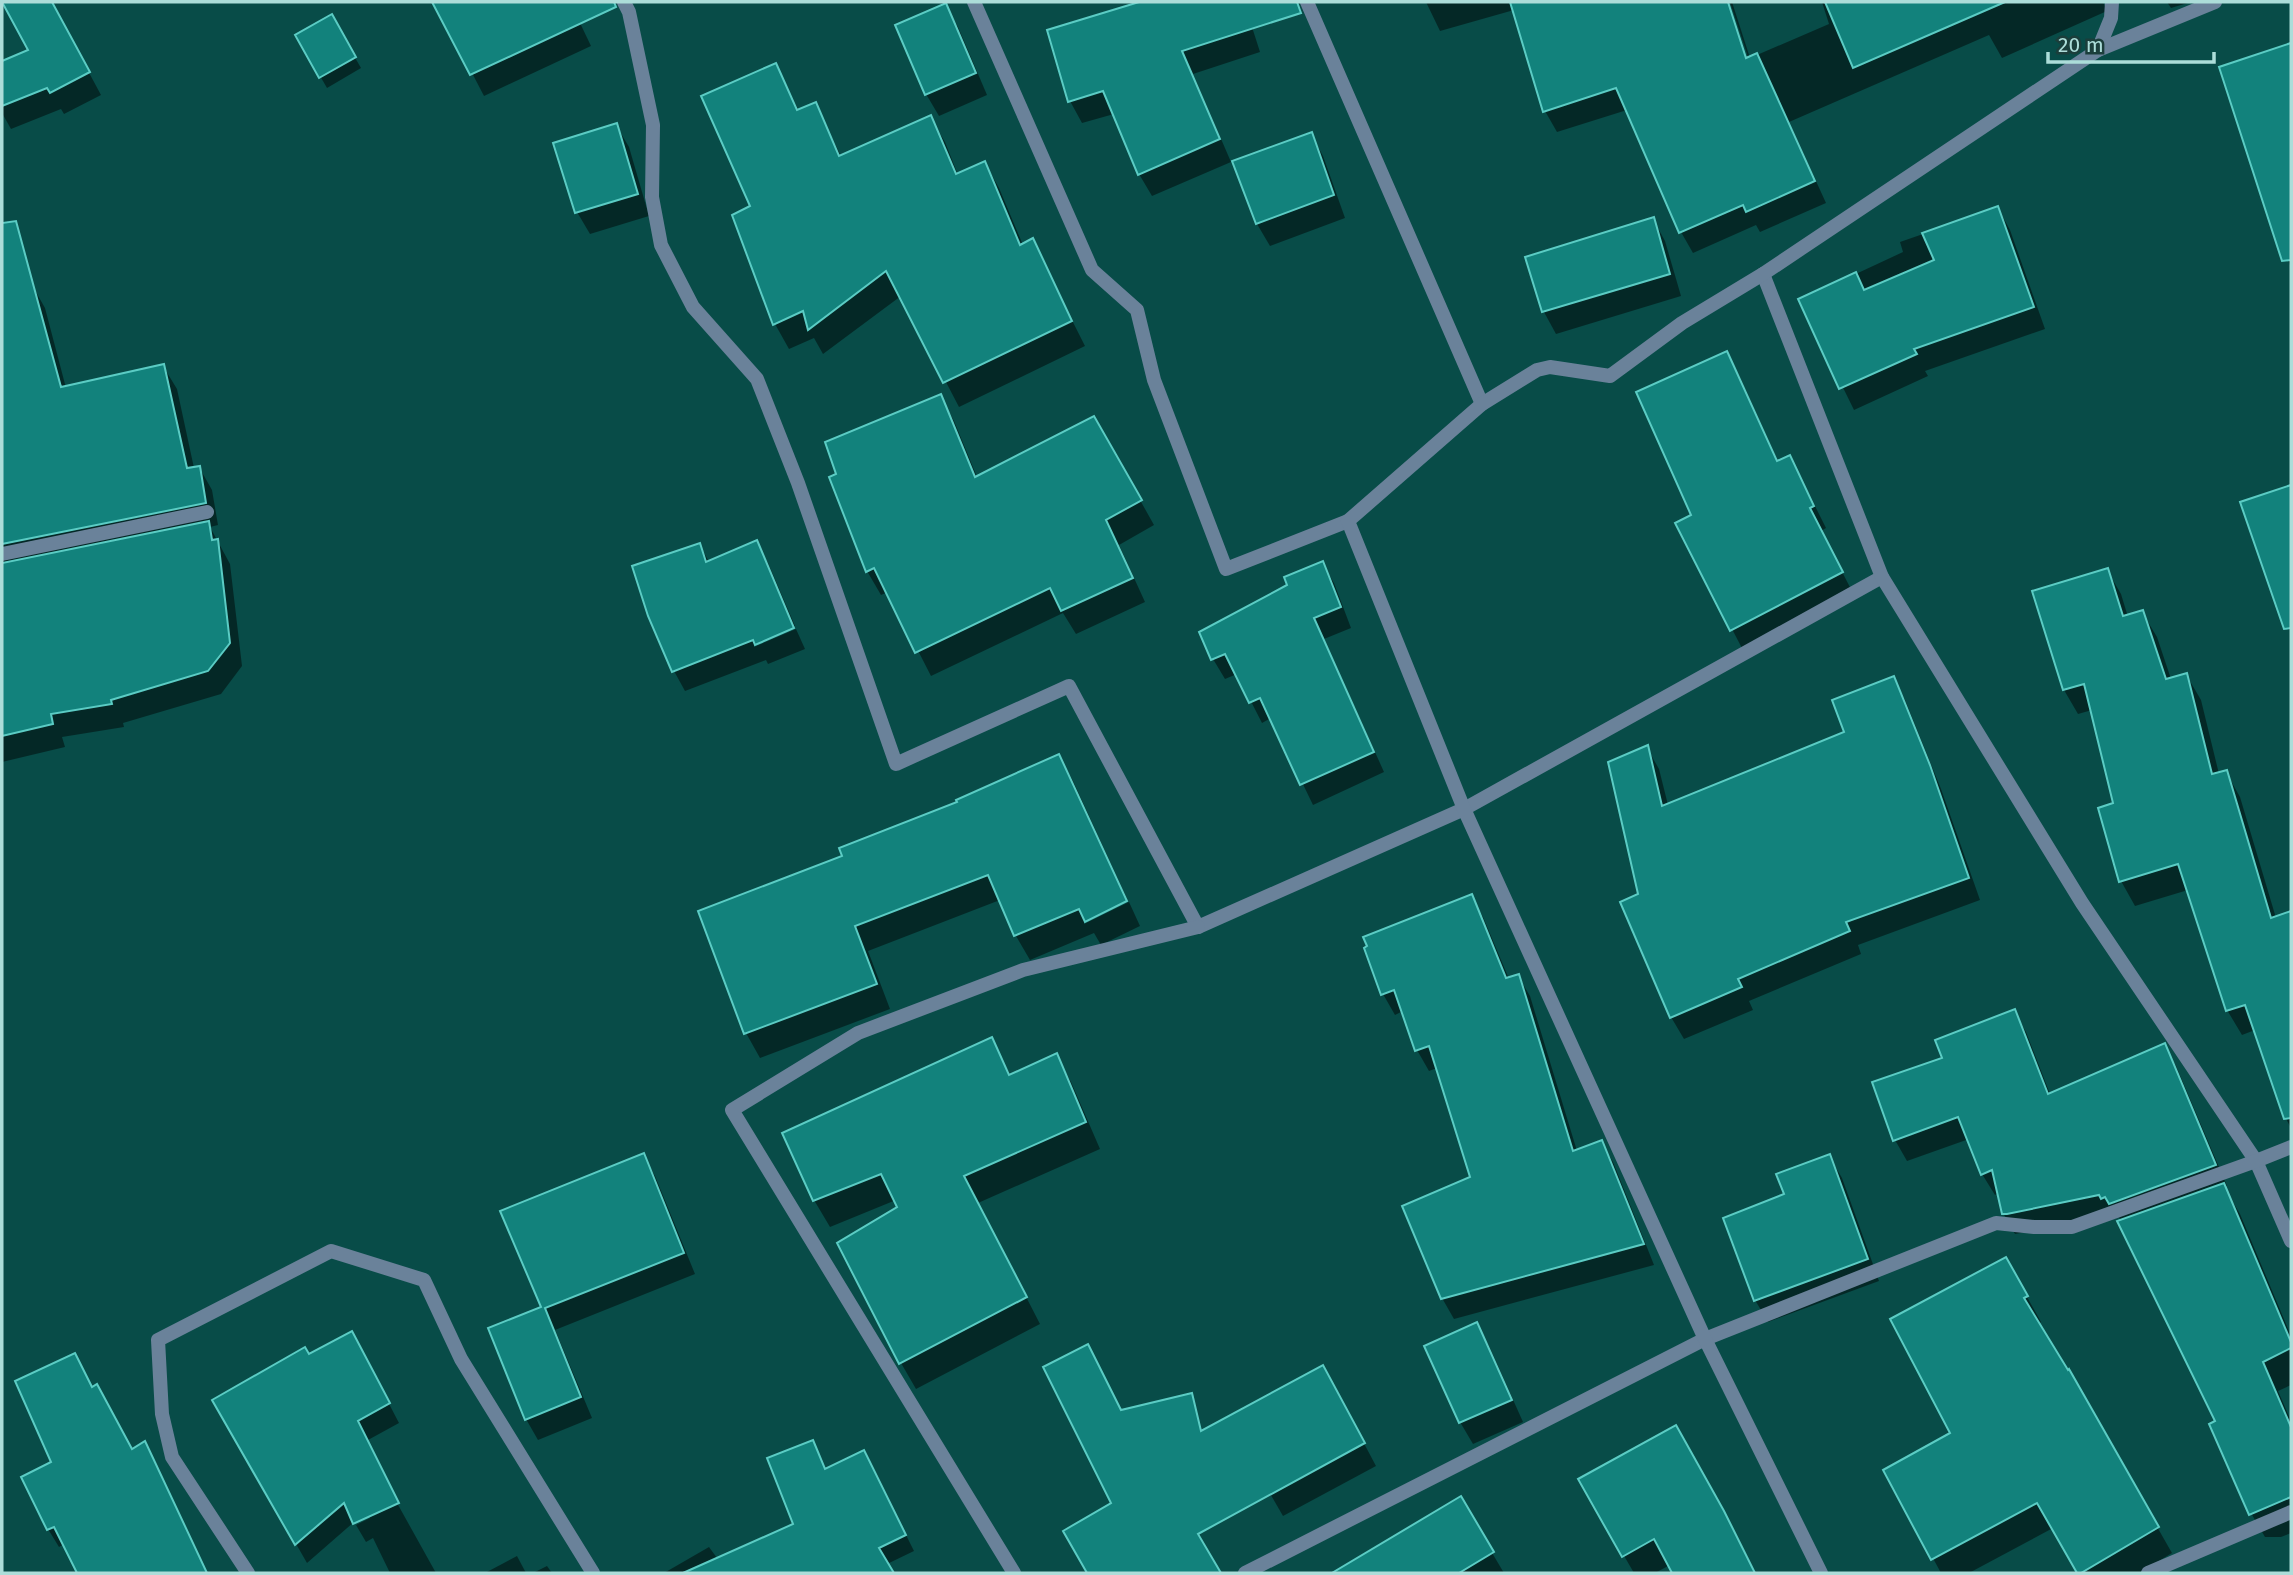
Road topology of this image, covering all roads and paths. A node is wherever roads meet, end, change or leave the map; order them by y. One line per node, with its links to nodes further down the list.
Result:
1 (624, 2): 14 (street)
2 (974, 2): 10 (street)
3 (1307, 2): 8 (street)
4 (2112, 2): 6 (street)
5 (2215, 2): 6 (street)
6 (2098, 50): 7 (street)
7 (1763, 274): 8 (street); 12 (street)
8 (1482, 404): 10 (street)
9 (207, 512): 11 (street)
10 (1348, 521): 13 (street)
11 (2, 554)
12 (1882, 578): 13 (street); 16 (street)
13 (1464, 809): 14 (street); 18 (street)
14 (1198, 928): 22 (street)
15 (2291, 1147): 16 (street)
16 (2256, 1161): 17 (street); 18 (street)
17 (2291, 1241)
18 (1705, 1339): 23 (street); 24 (street)
19 (2291, 1511): 25 (street)
20 (248, 1573): 21 (street)
21 (593, 1573)
22 (1014, 1573)
23 (1245, 1573)
24 (1821, 1573)
25 (2148, 1573)

